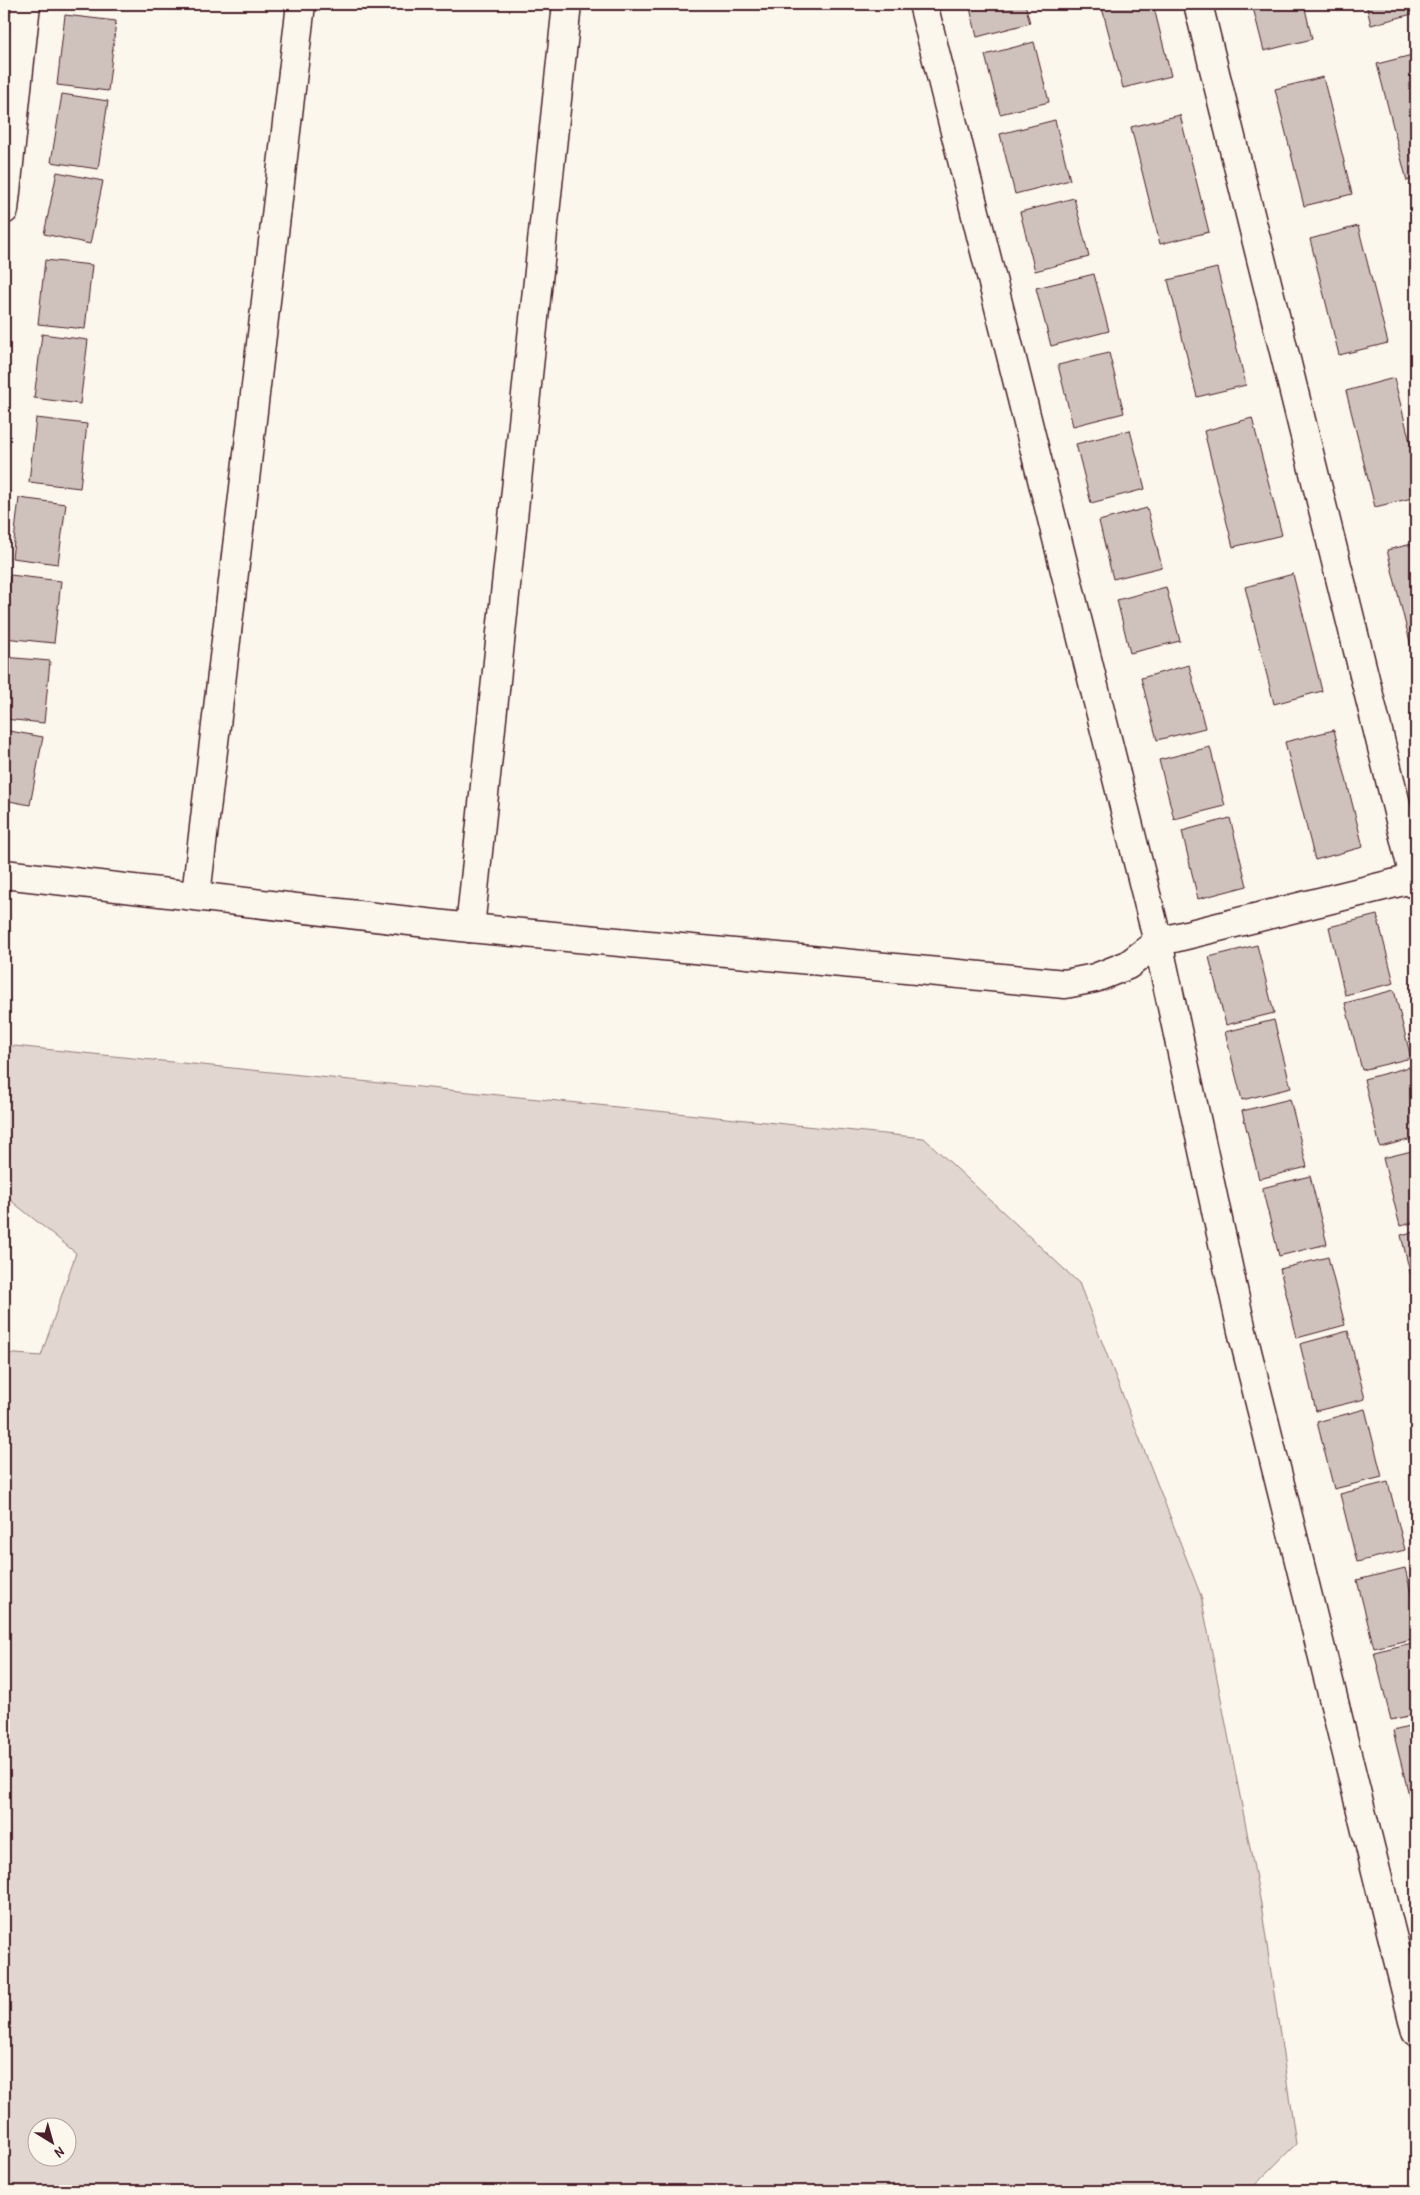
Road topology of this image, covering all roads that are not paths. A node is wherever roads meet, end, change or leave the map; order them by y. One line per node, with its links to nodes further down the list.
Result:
1 (26, 4): 6 (street)
2 (301, 4): 9 (street)
3 (567, 4): 10 (street)
4 (924, 4): 11 (street)
5 (1198, 4): 8 (street)
6 (4, 210)
7 (4, 874): 9 (street)
8 (1416, 880): 11 (street)
9 (196, 895): 10 (street)
10 (470, 928): 11 (street)
11 (1158, 942): 12 (street)
12 (1416, 2032)

